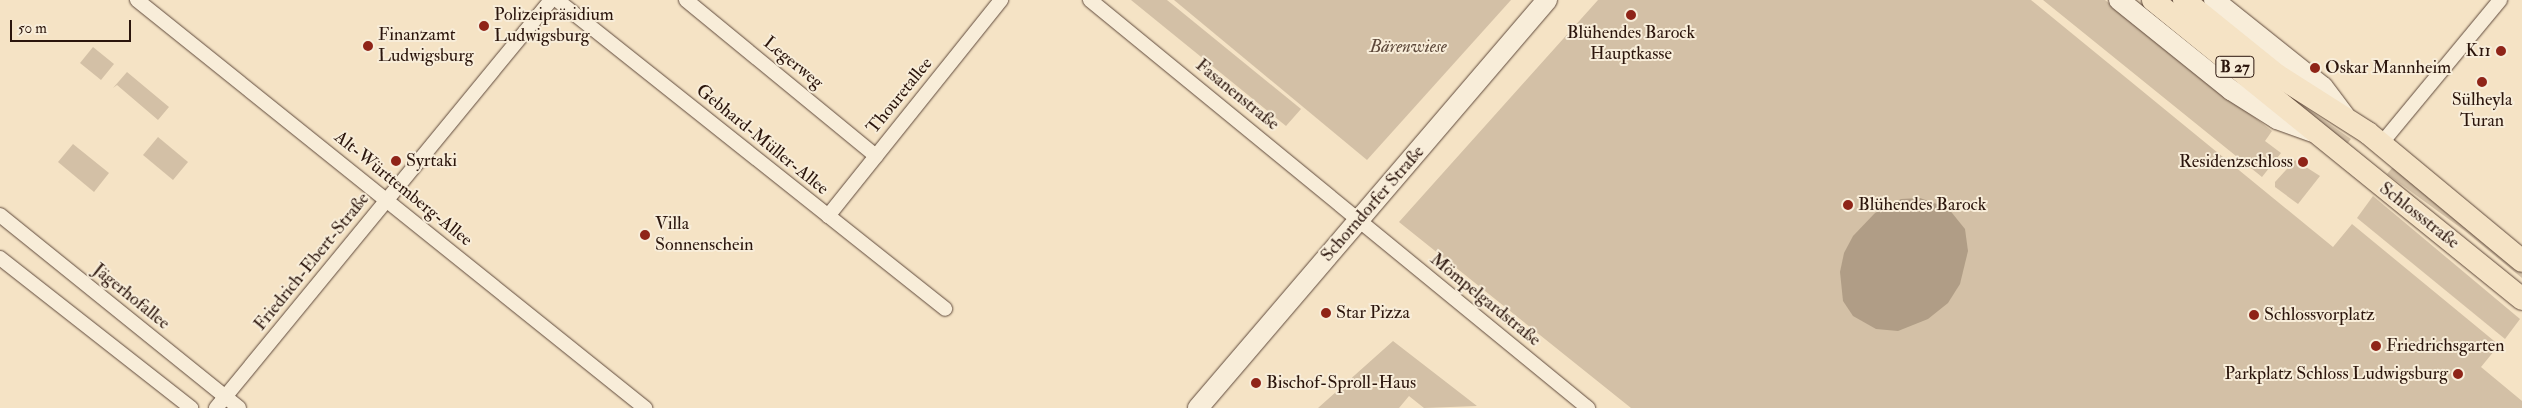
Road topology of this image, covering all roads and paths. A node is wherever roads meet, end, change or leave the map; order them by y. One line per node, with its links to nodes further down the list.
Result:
1 (137, 0): 17 (street, Alt-Württemberg-Allee)
2 (551, 0): 17 (street, Friedrich-Ebert-Straße)
3 (557, 0): 19 (street, Gebhard-Müller-Allee)
4 (686, 0): 16 (street, Legerweg)
5 (1001, 0): 16 (street, Thouretallee)
6 (1090, 0): 20 (street, Fasanenstraße)
7 (1547, 0): 20 (main road, Schorndorfer Straße)
8 (2119, 0): 14 (main road, Schlossstraße)
9 (2153, 0): 14 (main road, Schlossstraße / B 27)
10 (2184, 0): 13 (main road, Schlossstraße / B 27)
11 (2500, 0): 15 (street)
12 (2216, 1): 13 (main road, Schlossstraße)
13 (2351, 123): 15 (main road, Schlossstraße / B 27)
14 (2316, 134): 23 (main road, Schlossstraße / B 27)
15 (2381, 144): 22 (main road, Schlossstraße / B 27)
16 (876, 156): 19 (street, Thouretallee)
17 (387, 200): 25 (street, Friedrich-Ebert-Straße); 28 (street, Alt-Württemberg-Allee)
18 (0, 215): 25 (street, Jägerhofallee)
19 (828, 216): 24 (street, Gebhard-Müller-Allee)
20 (1358, 221): 29 (main road, Schorndorfer Straße); 30 (street, Mömpelgardstraße)
21 (0, 258): 26 (street)
22 (2522, 261)
23 (2522, 299)
24 (945, 309)
25 (220, 403): 27 (street, Jägerhofallee)
26 (191, 408)
27 (239, 408)
28 (645, 408)
29 (1198, 408)
30 (1588, 408)

